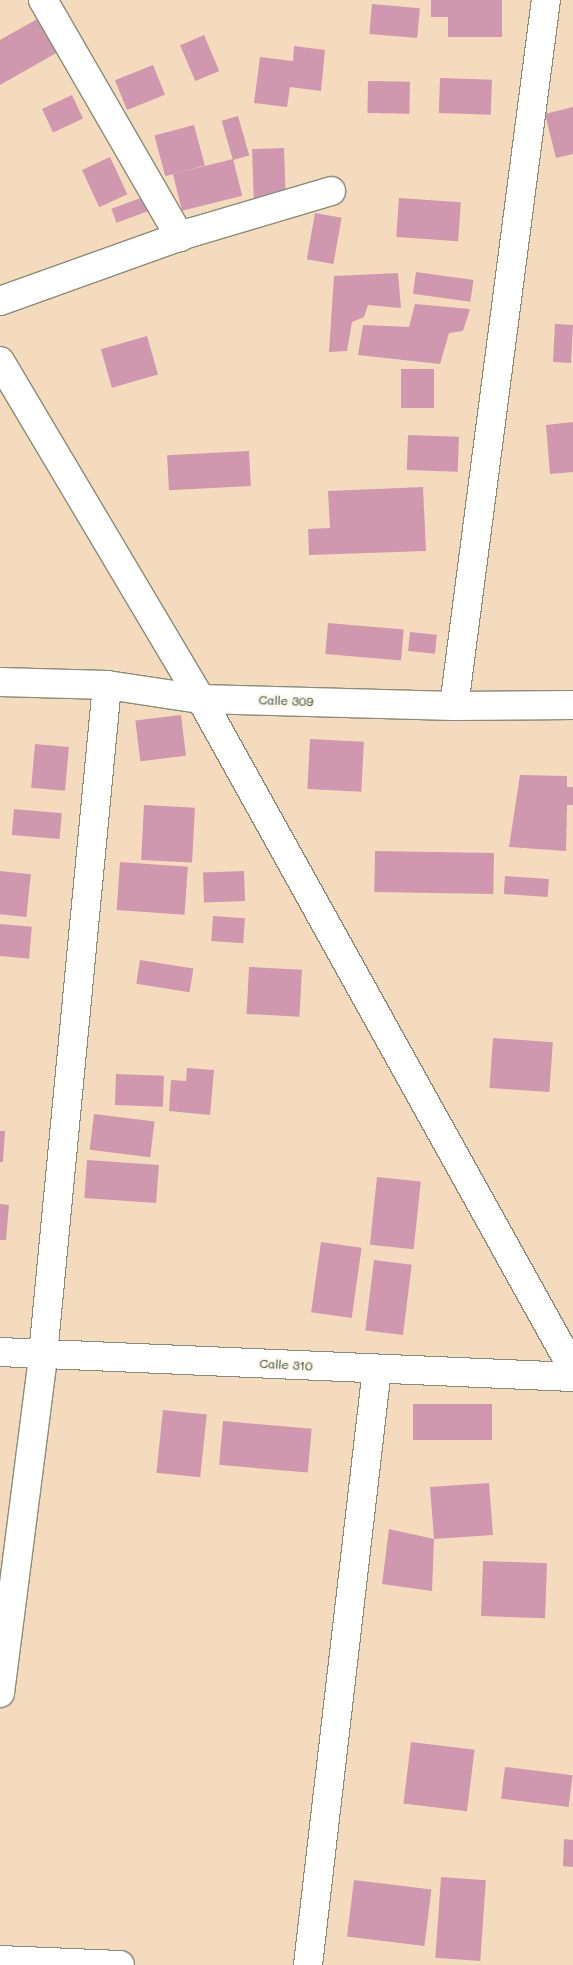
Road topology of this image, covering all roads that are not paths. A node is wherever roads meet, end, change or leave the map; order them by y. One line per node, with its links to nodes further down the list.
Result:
1 (43, 0): 4 (street)
2 (546, 0): 11 (street)
3 (331, 191): 4 (street)
4 (180, 237): 5 (street)
5 (0, 301)
6 (0, 361): 9 (street)
7 (0, 682): 8 (street, Calle 309)
8 (107, 685): 9 (street, Calle 309); 13 (street)
9 (201, 699): 11 (street, Calle 309); 14 (street)
10 (573, 705): 11 (street, Calle 309)
11 (454, 706)
12 (0, 1352): 13 (street, Calle 310)
13 (42, 1355): 15 (street, Calle 310); 17 (street)
14 (573, 1369)
15 (376, 1370): 16 (street, Calle 310); 20 (street)
16 (573, 1377)
17 (0, 1694)
18 (0, 1960): 19 (street)
19 (120, 1965)
20 (308, 1965)

